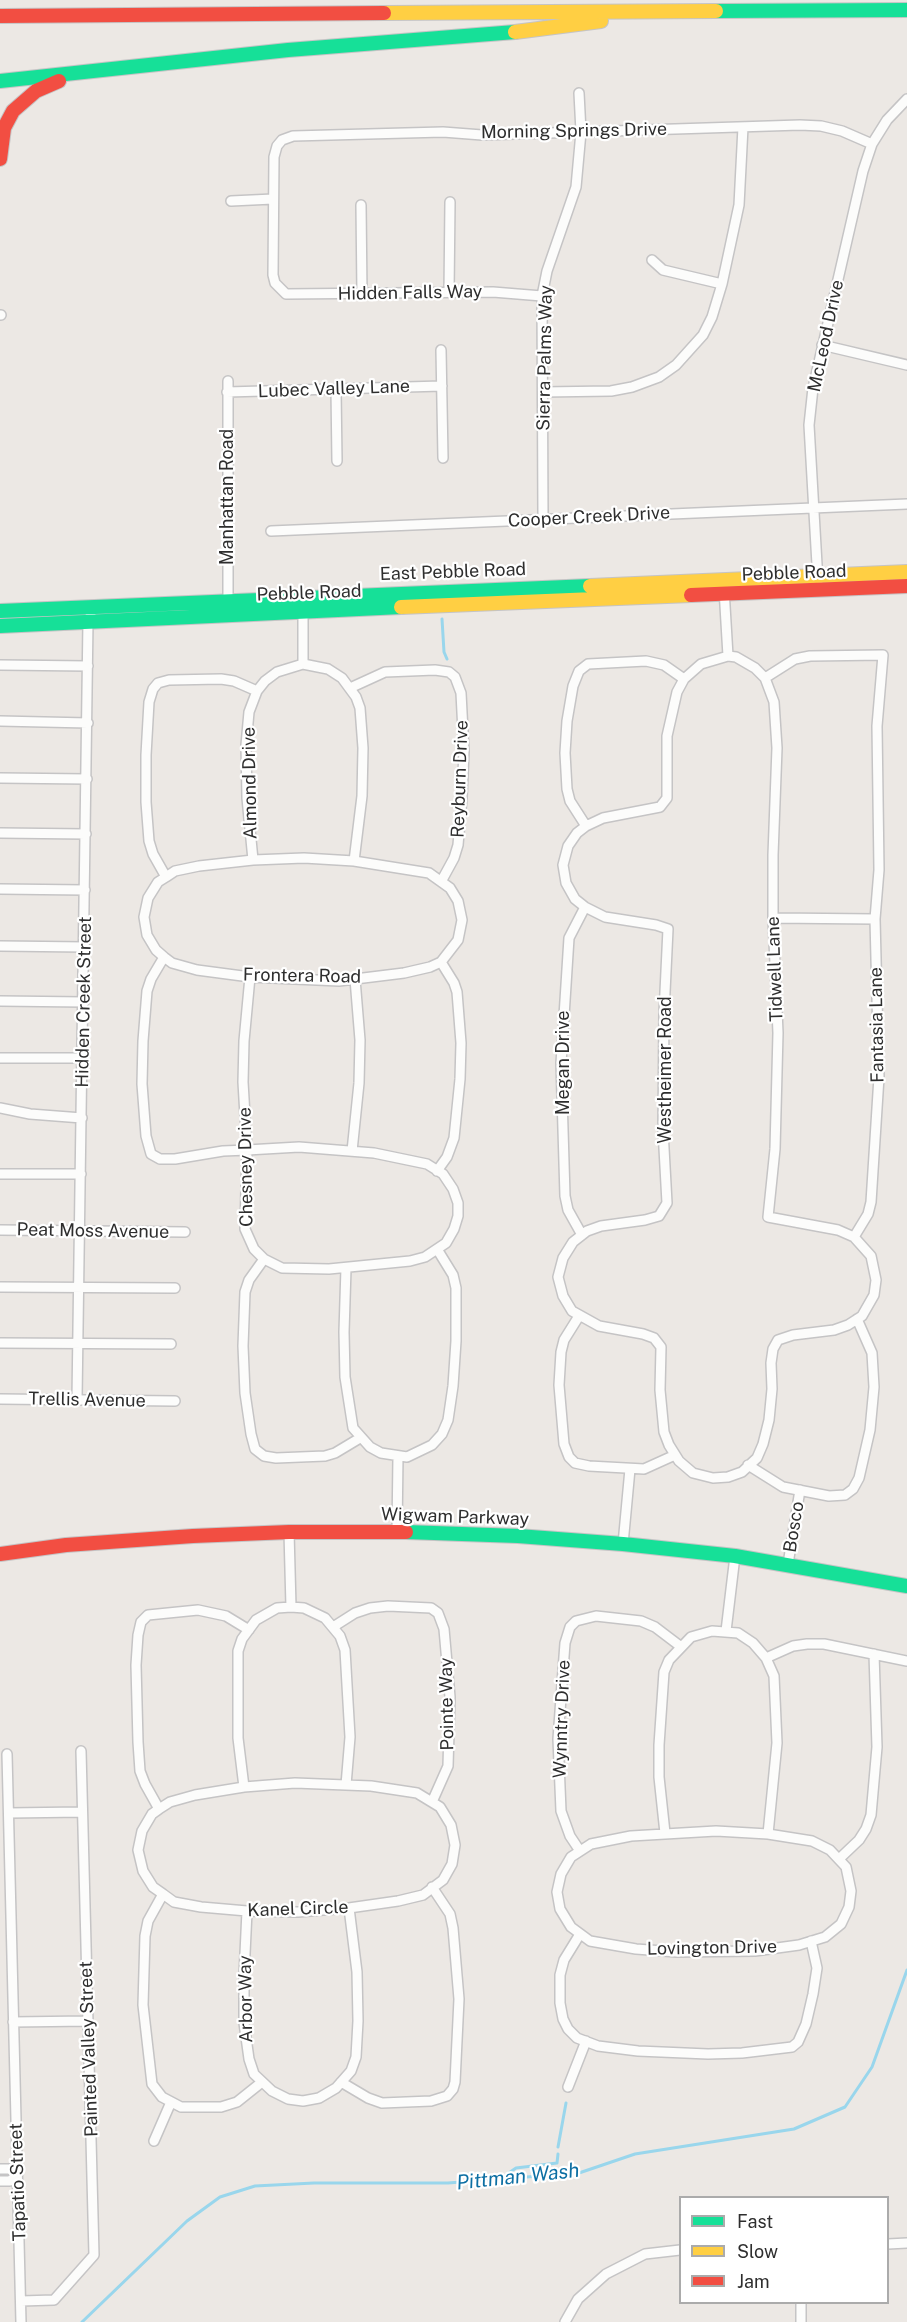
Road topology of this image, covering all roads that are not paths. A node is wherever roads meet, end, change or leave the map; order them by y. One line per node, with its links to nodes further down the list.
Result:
1 (907, 10): 2 (main road)
2 (682, 11): 3 (main road); 4 (main road)
3 (0, 16)
4 (71, 75): 5 (main road); 11 (main road)
5 (0, 81)
6 (579, 93): 9 (street, Sierra Palms Way)
7 (907, 99): 10 (street, McLeod Drive)
8 (743, 127): 9 (street, Morning Springs Drive); 10 (street, Morning Springs Drive); 17 (street)
9 (581, 132): 12 (street, Morning Springs Drive); 20 (street, Sierra Palms Way)
10 (872, 144): 21 (street, McLeod Drive)
11 (0, 159)
12 (273, 199): 13 (street); 19 (street, Hidden Falls Way)
13 (231, 201)
14 (450, 202): 18 (street)
15 (361, 205): 19 (street)
16 (652, 260): 17 (street)
17 (722, 284): 28 (street)
18 (450, 292): 19 (street, Hidden Falls Way); 20 (street, Hidden Falls Way)
19 (362, 294)
20 (542, 296): 28 (street, Sierra Palms Way)
21 (822, 345): 23 (street); 32 (street, McLeod Drive)
22 (441, 350): 25 (street)
23 (907, 365)
24 (228, 381): 27 (street, Manhattan Road)
25 (442, 386): 26 (street, Lubec Valley Lane); 29 (street)
26 (336, 390): 27 (street, Lubec Valley Lane); 30 (street)
27 (227, 392): 41 (street, Manhattan Road)
28 (543, 392): 33 (street, Sierra Palms Way)
29 (442, 458)
30 (338, 461)
31 (907, 504): 32 (street, Cooper Creek Drive)
32 (813, 509): 33 (street, Cooper Creek Drive); 36 (street, McLeod Drive)
33 (543, 519): 34 (street, Cooper Creek Drive)
34 (272, 531)
35 (907, 572): 36 (main road, East Pebble Road)
36 (818, 575): 37 (main road, East Pebble Road); 39 (street, McLeod Drive)
37 (724, 579): 40 (street); 42 (main road, East Pebble Road)
38 (907, 586): 39 (main road, Pebble Road)
39 (818, 590): 40 (main road, Pebble Road)
40 (724, 594): 42 (main road, Pebble Road); 48 (street)
41 (228, 600): 42 (main road, East Pebble Road); 43 (main road, East Pebble Road); 45 (street, Manhattan Road)
42 (303, 604): 45 (main road, Pebble Road); 49 (street)
43 (94, 606): 44 (main road, East Pebble Road); 46 (street, Hidden Creek Street)
44 (0, 611)
45 (228, 614): 46 (main road, Pebble Road)
46 (88, 621): 47 (main road, Pebble Road); 51 (street, Hidden Creek Street)
47 (0, 626)
48 (728, 656): 52 (street); 53 (street)
49 (303, 664): 54 (street); 55 (street)
50 (0, 665): 51 (street)
51 (88, 666): 57 (street, Hidden Creek Street)
52 (765, 678): 70 (street, Tidwell Lane); 71 (street, Fantasia Lane)
53 (684, 679): 60 (street); 60 (street)
54 (350, 688): 64 (street); 66 (street, Reyburn Drive)
55 (257, 691): 63 (street, Almond Drive); 65 (street)
56 (0, 721): 57 (street)
57 (88, 723): 59 (street, Hidden Creek Street)
58 (0, 778): 59 (street)
59 (87, 779): 62 (street, Hidden Creek Street)
60 (586, 826): 69 (street)
61 (0, 833): 62 (street)
62 (86, 834): 68 (street, Hidden Creek Street)
63 (253, 860): 64 (street); 65 (street)
64 (354, 861): 66 (street)
65 (166, 877): 74 (street)
66 (442, 880): 75 (street)
67 (0, 889): 68 (street)
68 (85, 890): 73 (street, Hidden Creek Street)
69 (585, 907): 92 (street, Megan Drive); 92 (street, Westheimer Road)
70 (773, 918): 71 (street); 93 (street, Tidwell Lane)
71 (875, 919): 93 (street, Fantasia Lane)
72 (0, 946): 73 (street)
73 (85, 947): 79 (street, Hidden Creek Street)
74 (164, 957): 76 (street, Frontera Road); 84 (street)
75 (441, 962): 77 (street, Frontera Road); 86 (street)
76 (250, 977): 77 (street, Frontera Road); 84 (street, Chesney Drive)
77 (355, 979): 85 (street)
78 (0, 1001): 79 (street)
79 (84, 1002): 81 (street, Hidden Creek Street)
80 (0, 1058): 81 (street)
81 (83, 1058): 83 (street, Hidden Creek Street)
82 (0, 1108): 83 (street)
83 (82, 1118): 88 (street, Hidden Creek Street)
84 (247, 1150): 85 (street); 95 (street, Chesney Drive)
85 (352, 1151): 86 (street)
86 (437, 1171): 94 (street)
87 (0, 1174): 88 (street)
88 (81, 1174): 90 (street, Hidden Creek Street)
89 (0, 1230): 90 (street, Peat Moss Avenue)
90 (80, 1231): 91 (street, Peat Moss Avenue); 98 (street, Hidden Creek Street)
91 (185, 1233)
92 (582, 1235): 100 (street)
93 (854, 1237): 101 (street)
94 (437, 1249): 96 (street); 110 (street)
95 (264, 1259): 96 (street); 108 (street)
96 (346, 1268): 108 (street)
97 (0, 1287): 98 (street)
98 (79, 1288): 99 (street); 103 (street, Hidden Creek Street)
99 (175, 1288)
100 (579, 1316): 109 (street); 112 (street)
101 (856, 1319): 111 (street); 113 (street)
102 (0, 1343): 103 (street)
103 (78, 1343): 104 (street); 106 (street, Hidden Creek Street)
104 (171, 1344)
105 (0, 1399): 106 (street, Trellis Avenue)
106 (77, 1400): 107 (street, Trellis Avenue)
107 (175, 1401)
108 (360, 1438): 110 (street)
109 (675, 1455): 111 (street); 112 (street)
110 (398, 1456): 115 (street)
111 (748, 1465): 113 (street)
112 (630, 1469): 116 (street)
113 (800, 1490): 119 (street, Bosco)
114 (289, 1532): 115 (main road, Wigwam Parkway); 117 (main road, Wigwam Parkway); 121 (street)
115 (397, 1532): 116 (main road, Wigwam Parkway)
116 (623, 1544): 118 (main road, Wigwam Parkway)
117 (0, 1554)
118 (735, 1556): 119 (main road, Wigwam Parkway); 124 (street)
119 (788, 1564): 120 (main road, Wigwam Parkway)
120 (907, 1586)
121 (291, 1607): 122 (street); 123 (street)
122 (333, 1627): 131 (street); 133 (street, Pointe Way)
123 (249, 1630): 132 (street); 134 (street)
124 (726, 1631): 125 (street); 127 (street)
125 (680, 1646): 137 (street); 139 (street, Wynntry Drive)
126 (874, 1654): 127 (street); 128 (street); 140 (street)
127 (766, 1658): 138 (street)
128 (907, 1661)
129 (81, 1751): 135 (street, Painted Valley Street)
130 (7, 1754): 136 (street, Tapatio Street)
131 (346, 1785): 132 (street); 133 (street)
132 (244, 1787): 134 (street)
133 (432, 1802): 141 (street)
134 (159, 1809): 142 (street)
135 (82, 1812): 136 (street); 147 (street, Painted Valley Street)
136 (9, 1813): 148 (street, Tapatio Street)
137 (665, 1833): 138 (street); 139 (street)
138 (768, 1834): 140 (street)
139 (580, 1851): 145 (street)
140 (839, 1859): 146 (street, Lovington Drive)
141 (432, 1887): 143 (street, Kanel Circle); 151 (street)
142 (163, 1894): 144 (street, Kanel Circle); 153 (street)
143 (349, 1908): 144 (street, Kanel Circle); 151 (street)
144 (247, 1911): 150 (street, Arbor Way)
145 (580, 1934): 146 (street, Lovington Drive); 149 (street)
146 (811, 1941): 149 (street)
147 (88, 2021): 148 (street); 161 (street, Painted Valley Street)
148 (14, 2022): 156 (street, Tapatio Street)
149 (586, 2041): 152 (street)
150 (262, 2082): 151 (street); 153 (street)
151 (341, 2082)
152 (568, 2087)
153 (171, 2102): 154 (street)
154 (154, 2141)
155 (0, 2169): 156 (street)
156 (17, 2175): 157 (street); 161 (street, Tapatio Street)
157 (0, 2181)
158 (907, 2243): 159 (street)
159 (889, 2244)
160 (679, 2250): 164 (street)
161 (21, 2301): 163 (street, Tapatio Street)
162 (801, 2304): 165 (street)
163 (21, 2322)
164 (565, 2322)
165 (801, 2322)

